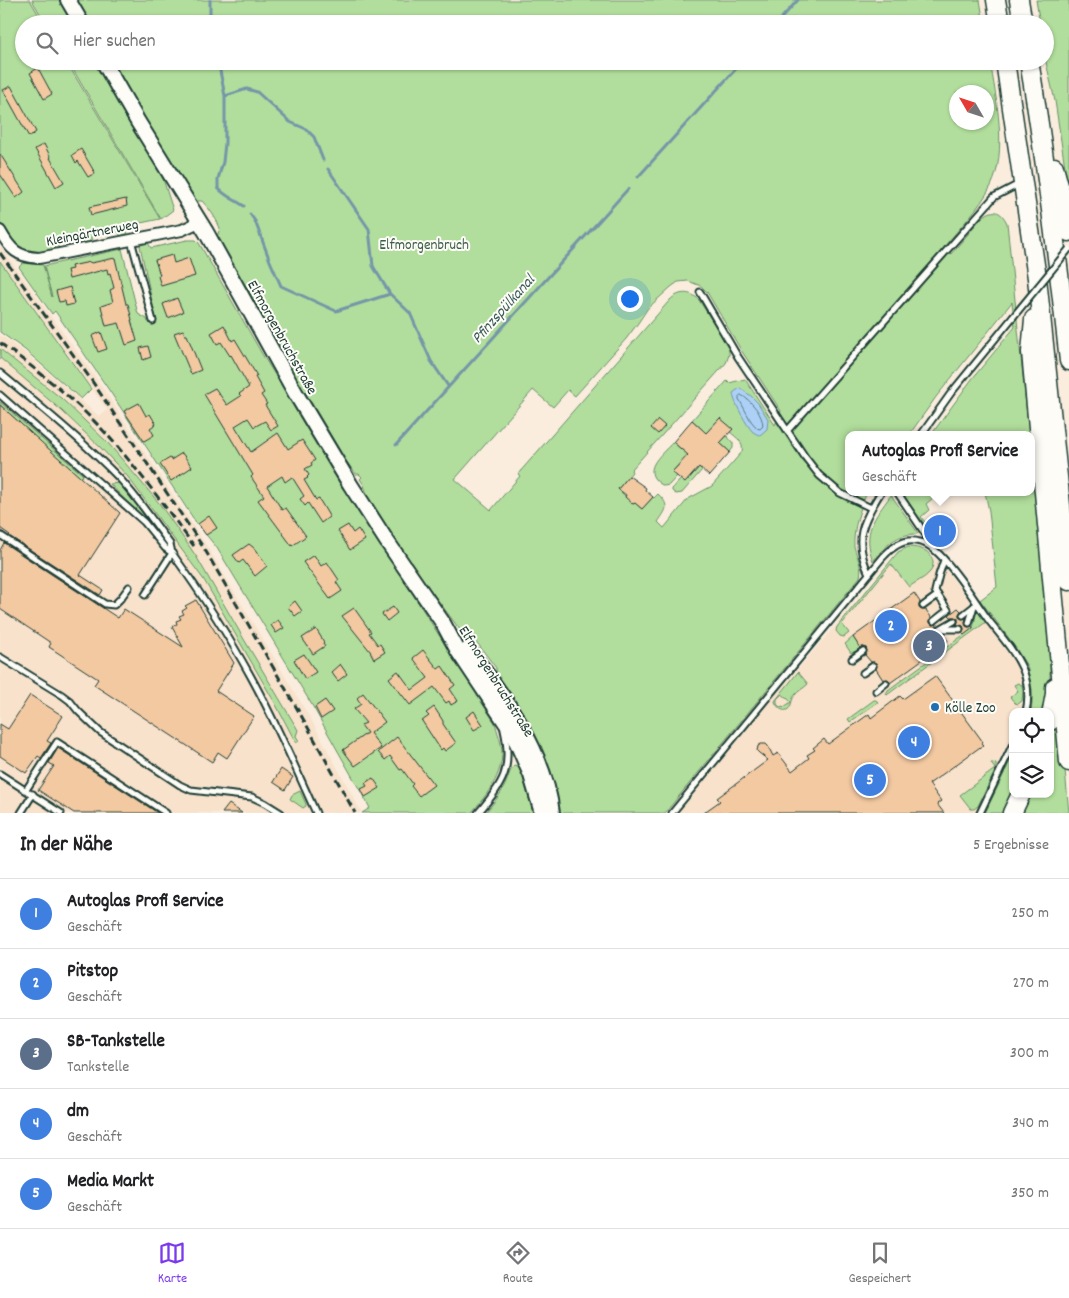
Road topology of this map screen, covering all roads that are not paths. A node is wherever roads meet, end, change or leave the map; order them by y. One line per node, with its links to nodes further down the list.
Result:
1 (68, 0): 4 (main road)
2 (996, 0): 5 (highway)
3 (1019, 0): 6 (highway)
4 (77, 15)
5 (998, 15)
6 (1022, 15)
7 (108, 70): 12 (main road, Elfmorgenbruchstraße)
8 (1006, 70): 11 (highway)
9 (1031, 70): 10 (highway)
10 (1037, 104): 14 (highway); 20 (highway)
11 (1023, 182): 17 (highway); 23 (lane)
12 (199, 222): 15 (street, Kleingärtnerweg); 45 (main road, Elfmorgenbruchstraße)
13 (0, 231): 15 (street, Kleingärtnerweg)
14 (1069, 232)
15 (131, 240): 19 (lane)
16 (1069, 249): 24 (lane, bridge)
17 (1037, 278): 35 (highway); 47 (highway)
18 (700, 292): 23 (lane)
19 (153, 321)
20 (1069, 361)
21 (0, 373): 32 (lane)
22 (0, 396): 32 (lane)
23 (787, 430): 25 (lane)
24 (924, 431)
25 (845, 495)
26 (846, 496): 29 (lane)
27 (878, 496): 29 (lane)
28 (901, 496): 31 (lane)
29 (871, 508): 34 (lane)
30 (0, 535): 36 (lane)
31 (933, 549): 33 (lane); 34 (lane)
32 (172, 553): 37 (lane); 69 (lane)
33 (944, 560): 38 (lane); 39 (lane)
34 (869, 574): 74 (lane)
35 (1069, 581)
36 (129, 587)
37 (145, 595)
38 (938, 595): 40 (lane); 42 (lane)
39 (976, 605): 41 (lane); 44 (lane); 55 (lane)
40 (923, 606)
41 (963, 615)
42 (934, 621)
43 (954, 621): 46 (lane)
44 (969, 622)
45 (443, 623): 57 (main road, Elfmorgenbruchstraße); 63 (main road, Elfmorgenbruchstraße)
46 (960, 629)
47 (1059, 645): 56 (highway); 59 (highway)
48 (863, 651): 50 (lane)
49 (0, 657): 68 (lane)
50 (852, 659)
51 (873, 666): 52 (lane)
52 (863, 673)
53 (886, 683): 54 (lane)
54 (876, 690)
55 (1027, 708)
56 (1052, 708)
57 (501, 716): 70 (lane); 71 (main road, Elfmorgenbruchstraße)
58 (1009, 752): 75 (lane)
59 (1069, 762)
60 (0, 774): 61 (lane)
61 (26, 790): 62 (lane); 67 (lane)
62 (33, 794): 65 (lane); 66 (lane)
63 (550, 797): 72 (main road, Elfmorgenbruchstraße); 73 (lane)
64 (1019, 798): 76 (highway)
65 (21, 813)
66 (61, 813)
67 (166, 813)
68 (281, 813)
69 (316, 813)
70 (478, 813)
71 (542, 813)
72 (552, 813)
73 (557, 813)
74 (672, 813)
75 (980, 813)
76 (1012, 813)

